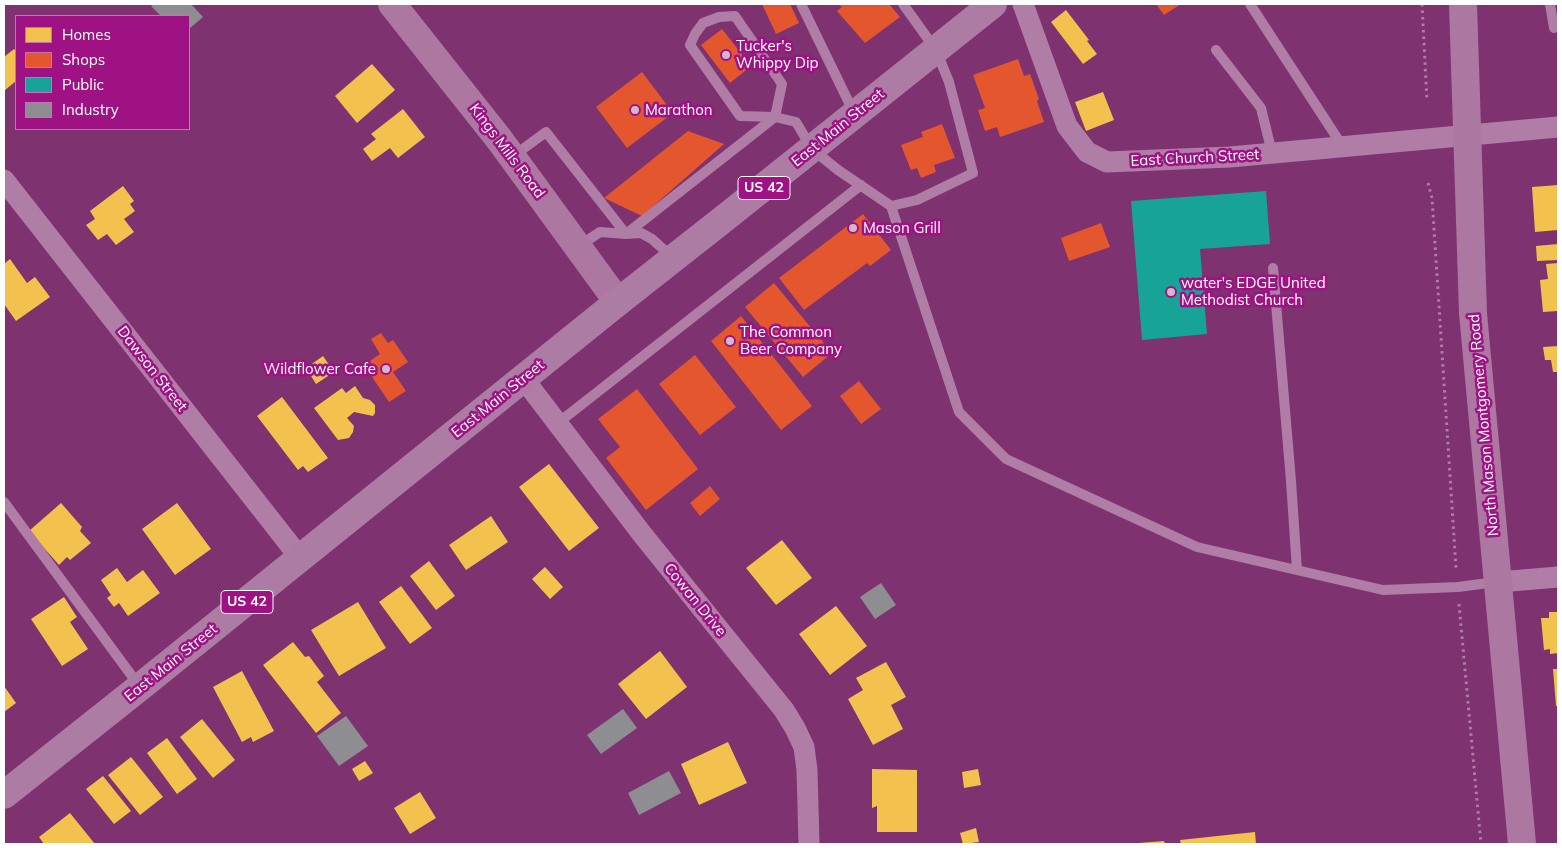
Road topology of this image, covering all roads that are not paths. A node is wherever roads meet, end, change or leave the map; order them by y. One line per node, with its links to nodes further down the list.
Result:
1 (392, 4): 19 (main road, Kings Mills Road)
2 (801, 4): 12 (lane)
3 (903, 4): 10 (lane)
4 (993, 4): 10 (main road, East Main Street / US 42)
5 (1023, 4): 18 (street, East Church Street)
6 (1250, 4): 16 (lane)
7 (1462, 4): 15 (main road, North Mason Montgomery Road)
8 (1550, 4): 9 (lane)
9 (1554, 28)
10 (936, 50): 12 (main road, East Main Street / US 42); 22 (lane)
11 (1216, 50): 18 (lane)
12 (854, 114): 17 (main road, East Main Street / US 42)
13 (775, 117): 13 (lane); 17 (lane); 23 (lane)
14 (1558, 127): 15 (street, East Church Street)
15 (1467, 136): 16 (street, East Church Street); 34 (main road, North Mason Montgomery Road)
16 (1343, 147): 18 (street, East Church Street)
17 (812, 149): 20 (lane); 25 (main road, East Main Street / US 42)
18 (1272, 153)
19 (512, 157): 23 (lane); 24 (main road, Kings Mills Road)
20 (861, 185): 22 (lane); 29 (lane)
21 (8, 193): 31 (street, Dawson Street)
22 (891, 206): 32 (lane)
23 (626, 234): 24 (lane); 25 (lane)
24 (578, 247): 27 (main road, Kings Mills Road)
25 (674, 259): 27 (main road, East Main Street / US 42)
26 (1273, 268): 32 (lane)
27 (618, 302): 28 (main road, East Main Street / US 42)
28 (523, 378): 29 (street, Cowan Drive); 31 (main road, East Main Street / US 42)
29 (558, 423): 37 (street, Cowan Drive)
30 (4, 502): 35 (lane)
31 (301, 558): 35 (main road, East Main Street / US 42)
32 (1297, 570): 34 (lane)
33 (1558, 577): 34 (street)
34 (1499, 582): 38 (main road, North Mason Montgomery Road)
35 (140, 687): 36 (main road, East Main Street / US 42)
36 (4, 796)
37 (809, 844)
38 (1522, 844)

